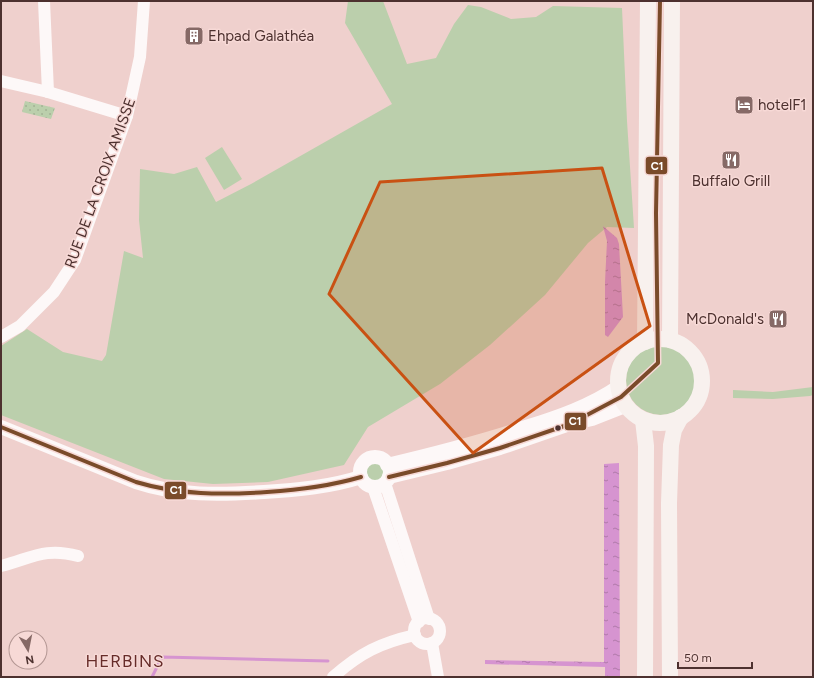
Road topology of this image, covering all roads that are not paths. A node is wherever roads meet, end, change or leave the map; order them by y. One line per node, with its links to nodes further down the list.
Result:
1 (44, 1): 6 (street)
2 (144, 1): 7 (street, RUE DE LA CROIX AMISSE)
3 (648, 1): 10 (main road)
4 (672, 1): 9 (main road)
5 (1, 81): 6 (street)
6 (48, 92): 7 (street)
7 (127, 116): 8 (street, RUE DE LA CROIX AMISSE)
8 (1, 337)
9 (670, 340): 10 (main road); 13 (main road)
10 (645, 342): 11 (main road)
11 (618, 387): 12 (main road); 17 (street)
12 (625, 406): 14 (main road); 17 (street)
13 (681, 417): 14 (main road); 26 (main road)
14 (643, 420): 25 (main road)
15 (1, 427): 16 (street)
16 (361, 477): 17 (street); 17 (street)
17 (384, 478): 20 (street)
18 (78, 556): 19 (street)
19 (1, 566)
20 (424, 620): 21 (street); 22 (street)
21 (415, 635): 22 (street); 23 (street)
22 (432, 643): 24 (street)
23 (333, 677)
24 (438, 677)
25 (645, 677)
26 (670, 677)

